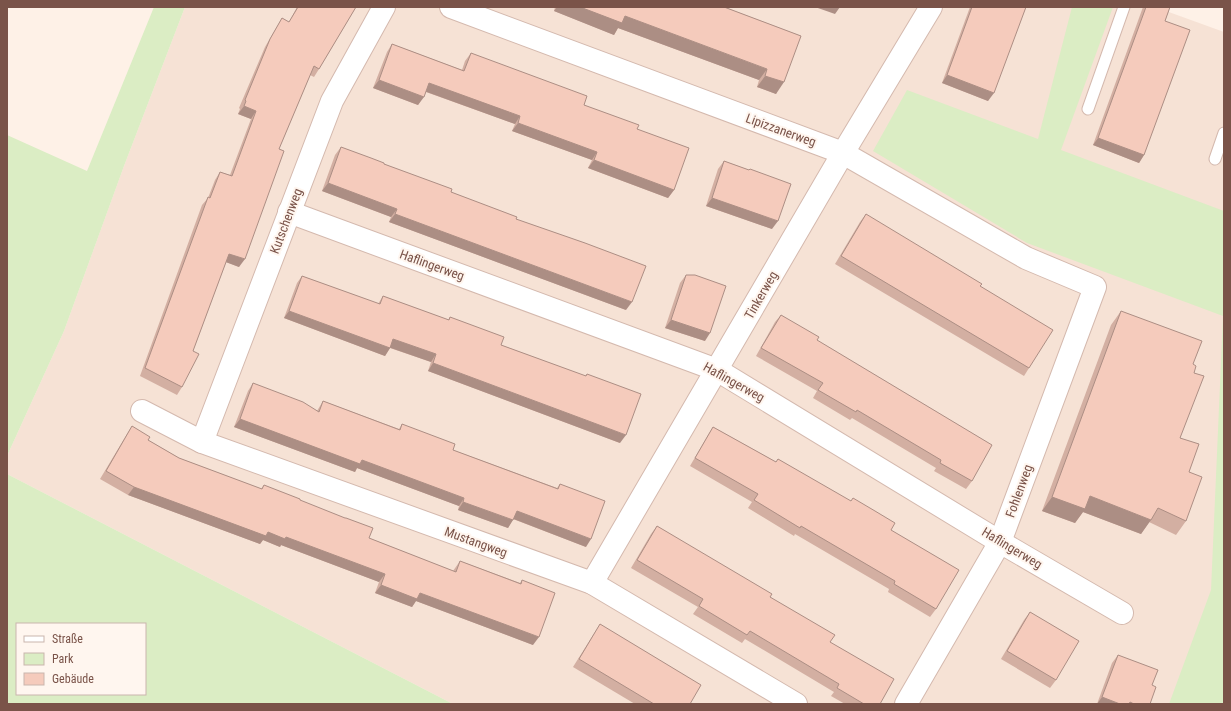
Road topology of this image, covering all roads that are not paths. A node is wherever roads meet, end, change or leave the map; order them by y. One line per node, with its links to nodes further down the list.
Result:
1 (384, 7): 9 (street, Kutschenweg)
2 (451, 7): 7 (street, Lipizzanerweg)
3 (931, 7): 7 (street, Tinkerweg)
4 (1124, 7): 5 (lane)
5 (1088, 109)
6 (1224, 133): 8 (lane)
7 (843, 153): 10 (street, Lipizzanerweg); 11 (street, Tinkerweg)
8 (1215, 159)
9 (289, 212): 11 (street, Haflingerweg); 13 (street, Kutschenweg)
10 (1095, 287): 14 (street, Fohlenweg)
11 (717, 370): 14 (street, Haflingerweg); 15 (street, Tinkerweg)
12 (142, 411): 13 (street, Mustangweg)
13 (202, 442): 15 (street, Mustangweg)
14 (1000, 542): 16 (street, Haflingerweg); 18 (street, Fohlenweg)
15 (592, 583): 17 (street, Mustangweg)
16 (1122, 613)
17 (796, 704)
18 (906, 704)

